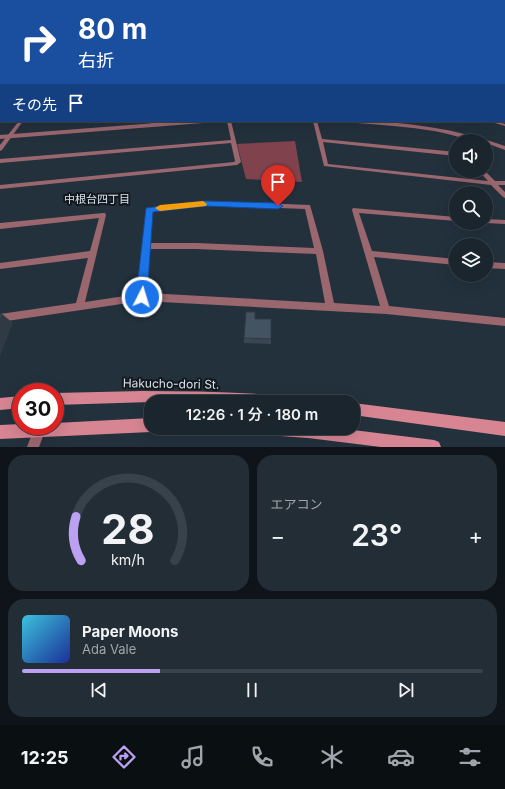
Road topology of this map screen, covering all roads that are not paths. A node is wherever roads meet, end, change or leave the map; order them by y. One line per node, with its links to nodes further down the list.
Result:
1 (20, 122): 10 (street)
2 (178, 122): 7 (street)
3 (228, 122): 13 (street)
4 (315, 122): 12 (street)
5 (379, 122): 8 (street)
6 (493, 122): 9 (street)
7 (153, 123): 10 (street)
8 (401, 123): 14 (street)
9 (505, 126)
10 (9, 136): 11 (street); 15 (street)
11 (0, 137)
12 (320, 140): 16 (street); 20 (street)
13 (233, 141): 17 (street); 21 (street)
14 (505, 148)
15 (0, 149)
16 (449, 153)
17 (0, 161)
18 (488, 178): 20 (street)
19 (505, 182): 20 (street)
20 (492, 183): 22 (street)
21 (0, 187)
22 (505, 196)
23 (449, 218): 30 (street)
24 (493, 221): 25 (street)
25 (505, 222)
26 (0, 226): 29 (street)
27 (146, 246): 28 (street); 28 (street); 35 (street)
28 (319, 251): 37 (street)
29 (93, 254): 33 (street); 36 (street)
30 (369, 254): 31 (street); 38 (street)
31 (449, 261)
32 (493, 265): 34 (street)
33 (0, 266)
34 (505, 266)
35 (142, 297): 36 (street); 37 (street)
36 (79, 306): 39 (street)
37 (330, 307): 38 (street)
38 (386, 310): 40 (street)
39 (0, 318)
40 (505, 322)
41 (144, 396): 42 (main road, Hakucho-dori St.)
42 (64, 399)
43 (12, 403): 44 (main road)
44 (0, 404)
45 (360, 410): 48 (main road)
46 (144, 425): 47 (main road)
47 (64, 427)
48 (505, 429)
49 (12, 431): 50 (main road)
50 (0, 432)
51 (37, 435): 53 (street)
52 (340, 435): 54 (main road)
53 (33, 447)
54 (434, 447)

